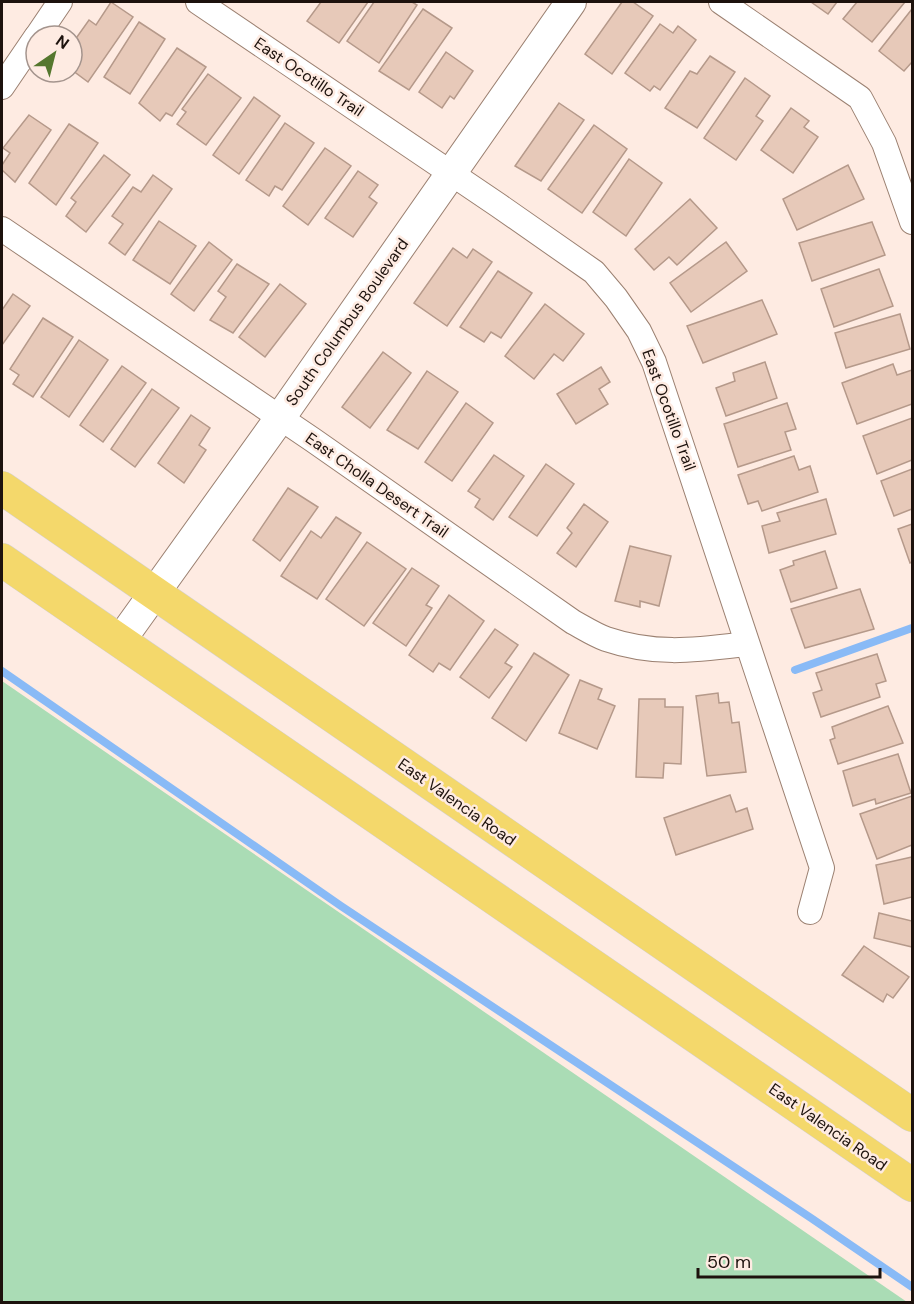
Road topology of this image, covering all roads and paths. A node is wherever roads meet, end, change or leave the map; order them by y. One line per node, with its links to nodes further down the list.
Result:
1 (60, 2): 5 (street)
2 (198, 2): 8 (street, East Ocotillo Trail)
3 (571, 2): 8 (street, South Columbus Boulevard)
4 (721, 2): 9 (street)
5 (44, 24)
6 (24, 54): 7 (street)
7 (2, 87)
8 (450, 173): 11 (street, South Columbus Boulevard); 16 (street, East Ocotillo Trail)
9 (912, 222)
10 (2, 229): 11 (street, East Cholla Desert Trail)
11 (280, 418): 14 (street, South Columbus Boulevard); 16 (street, East Cholla Desert Trail)
12 (2, 488): 14 (main road, East Valencia Road)
13 (2, 560): 15 (main road, East Valencia Road)
14 (154, 593): 15 (street, South Columbus Boulevard); 18 (main road, East Valencia Road)
15 (120, 641): 19 (main road, East Valencia Road)
16 (746, 644): 17 (street, East Ocotillo Trail)
17 (810, 912)
18 (912, 1115)
19 (912, 1185)

